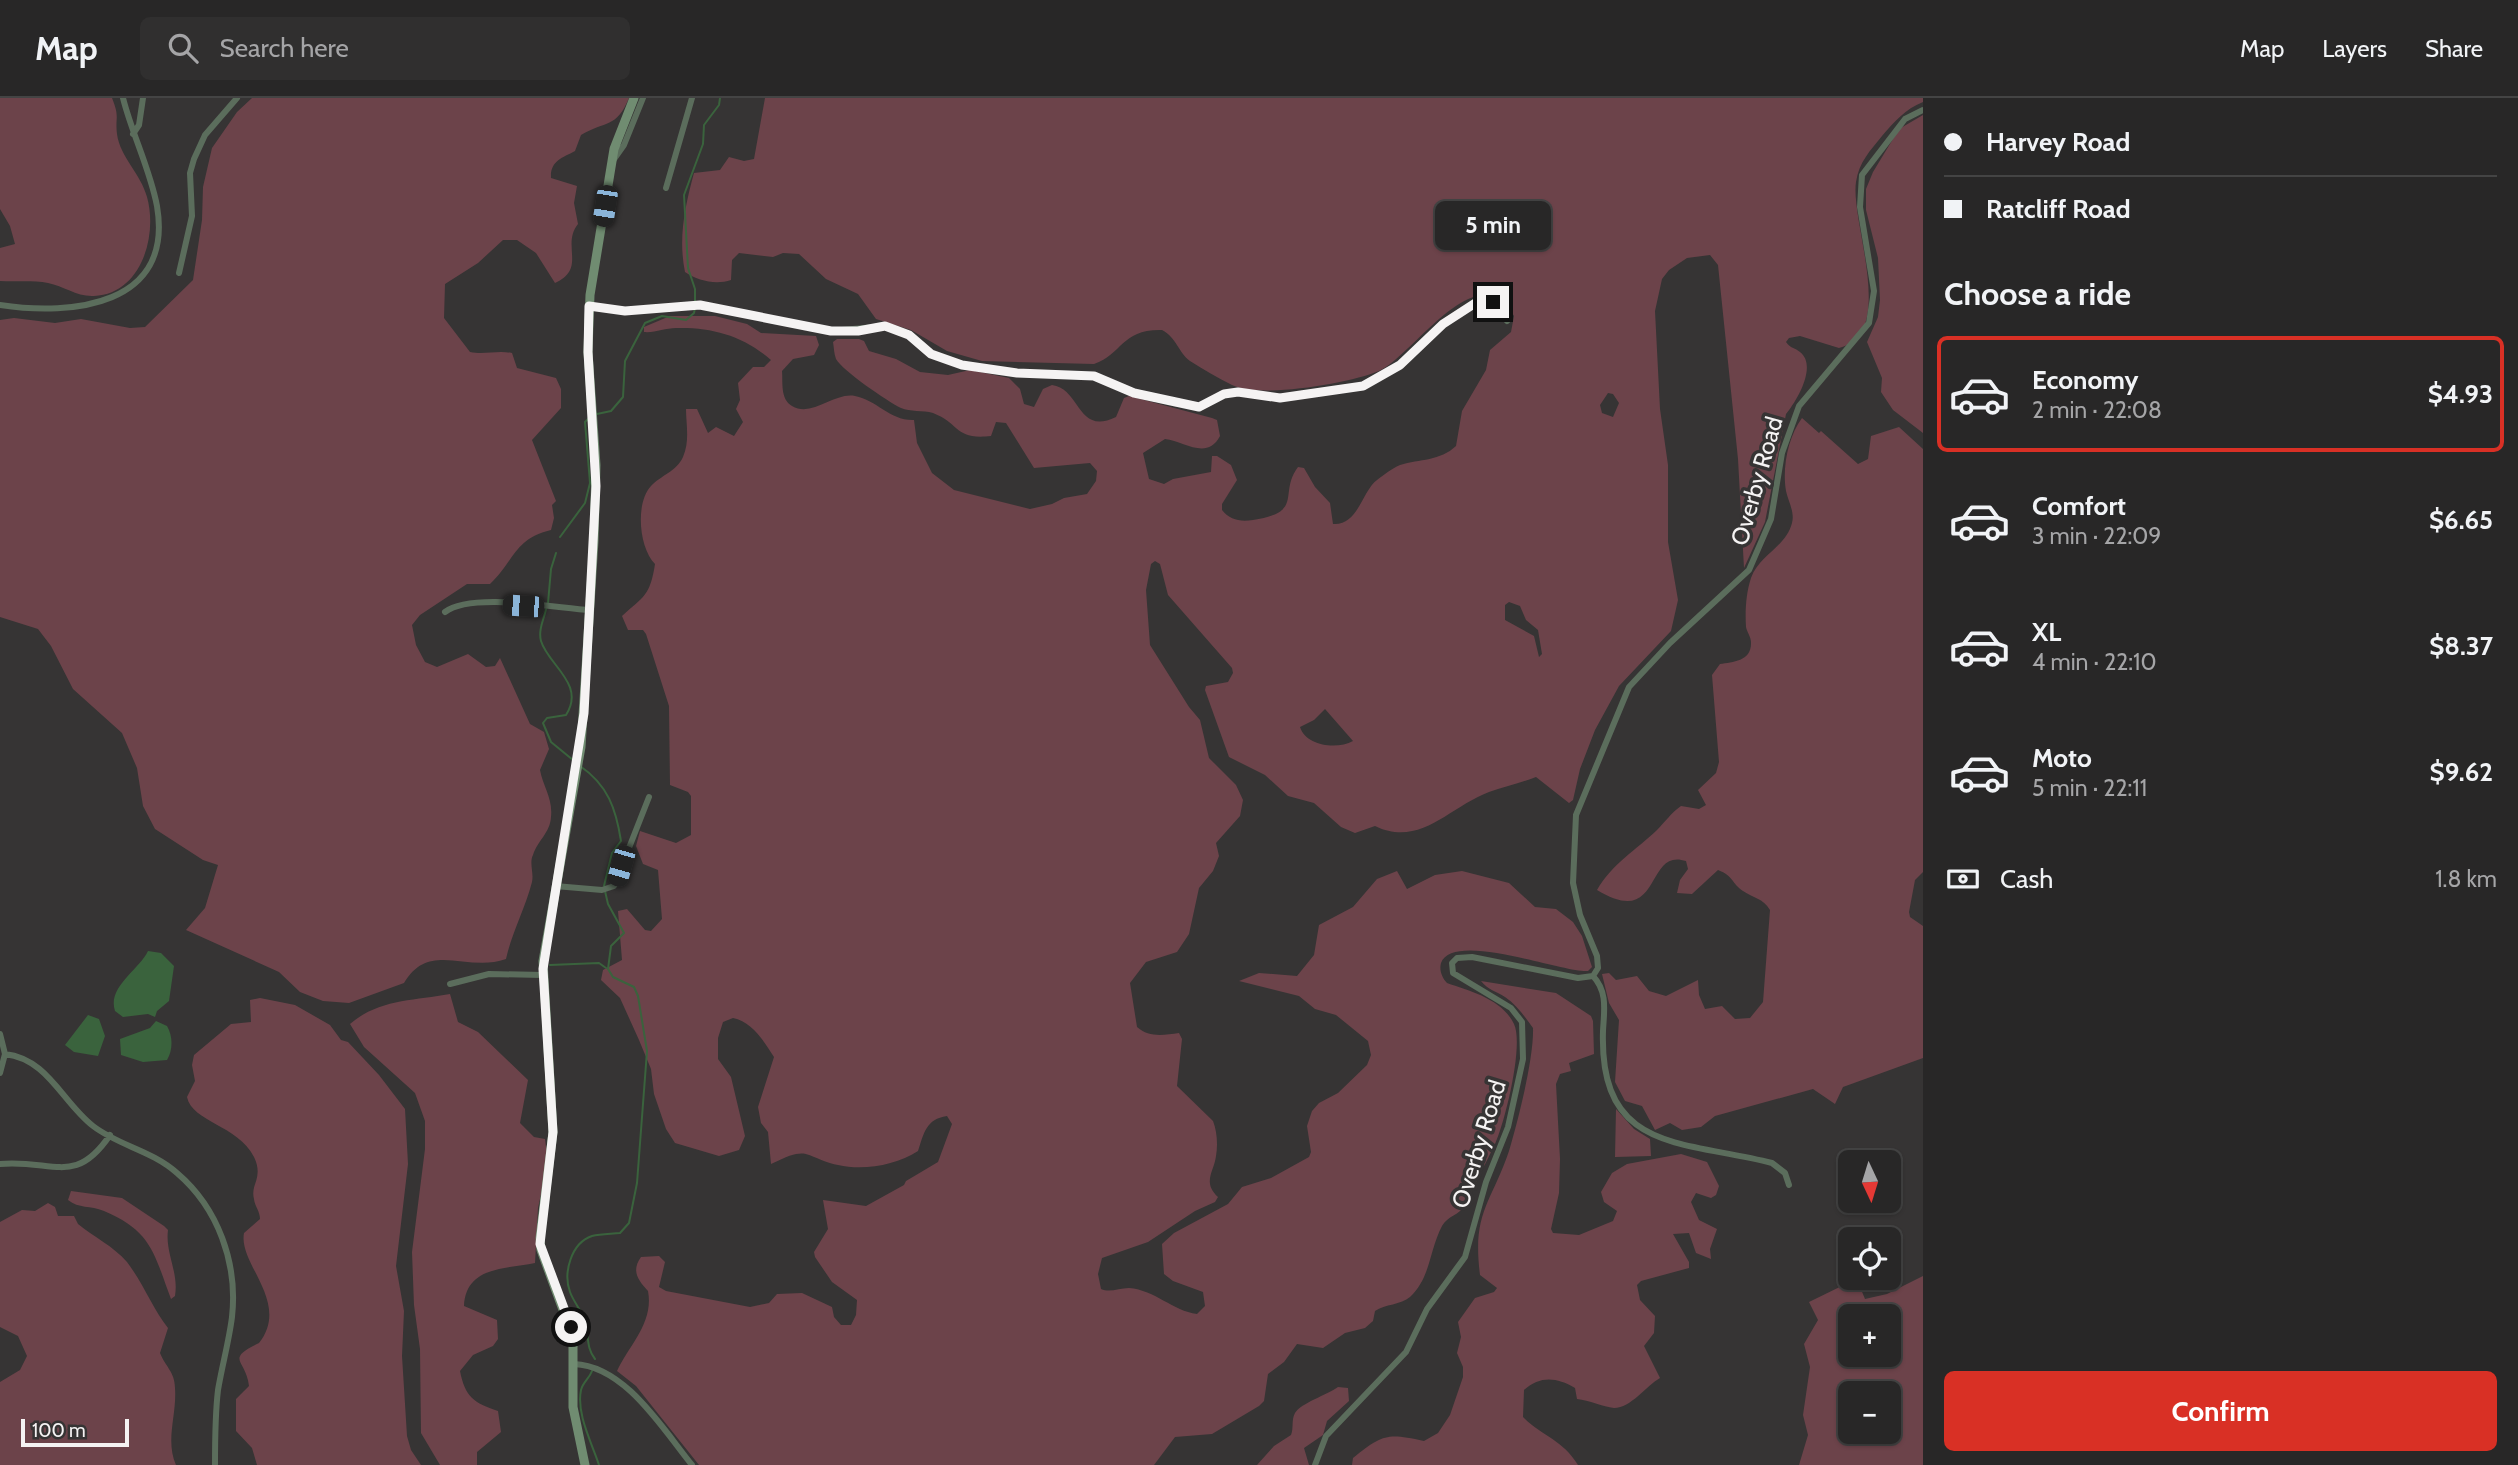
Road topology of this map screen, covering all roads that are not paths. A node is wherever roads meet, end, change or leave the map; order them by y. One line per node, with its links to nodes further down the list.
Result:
1 (123, 98): 8 (street)
2 (143, 98): 8 (street)
3 (237, 98): 11 (street)
4 (634, 98): 9 (street)
5 (643, 98): 9 (street)
6 (692, 98): 10 (street)
7 (1923, 110): 20 (street, Overby Road)
8 (133, 134): 12 (street)
9 (612, 163): 13 (street)
10 (666, 188)
11 (179, 273)
12 (0, 305)
13 (589, 306): 14 (street); 15 (street)
14 (1507, 321)
15 (590, 610): 16 (street); 18 (street)
16 (445, 612)
17 (649, 797): 18 (street)
18 (555, 886): 19 (street)
19 (543, 975): 21 (street); 28 (street)
20 (1594, 976): 27 (street, Overby Road); 32 (street, Overby Road)
21 (450, 984)
22 (0, 1034): 23 (street)
23 (5, 1054): 24 (street); 25 (street)
24 (0, 1073)
25 (110, 1135): 26 (street); 29 (street)
26 (0, 1164)
27 (1789, 1185)
28 (574, 1364): 30 (street); 31 (street)
29 (215, 1465)
30 (585, 1465)
31 (692, 1465)
32 (1315, 1465)

